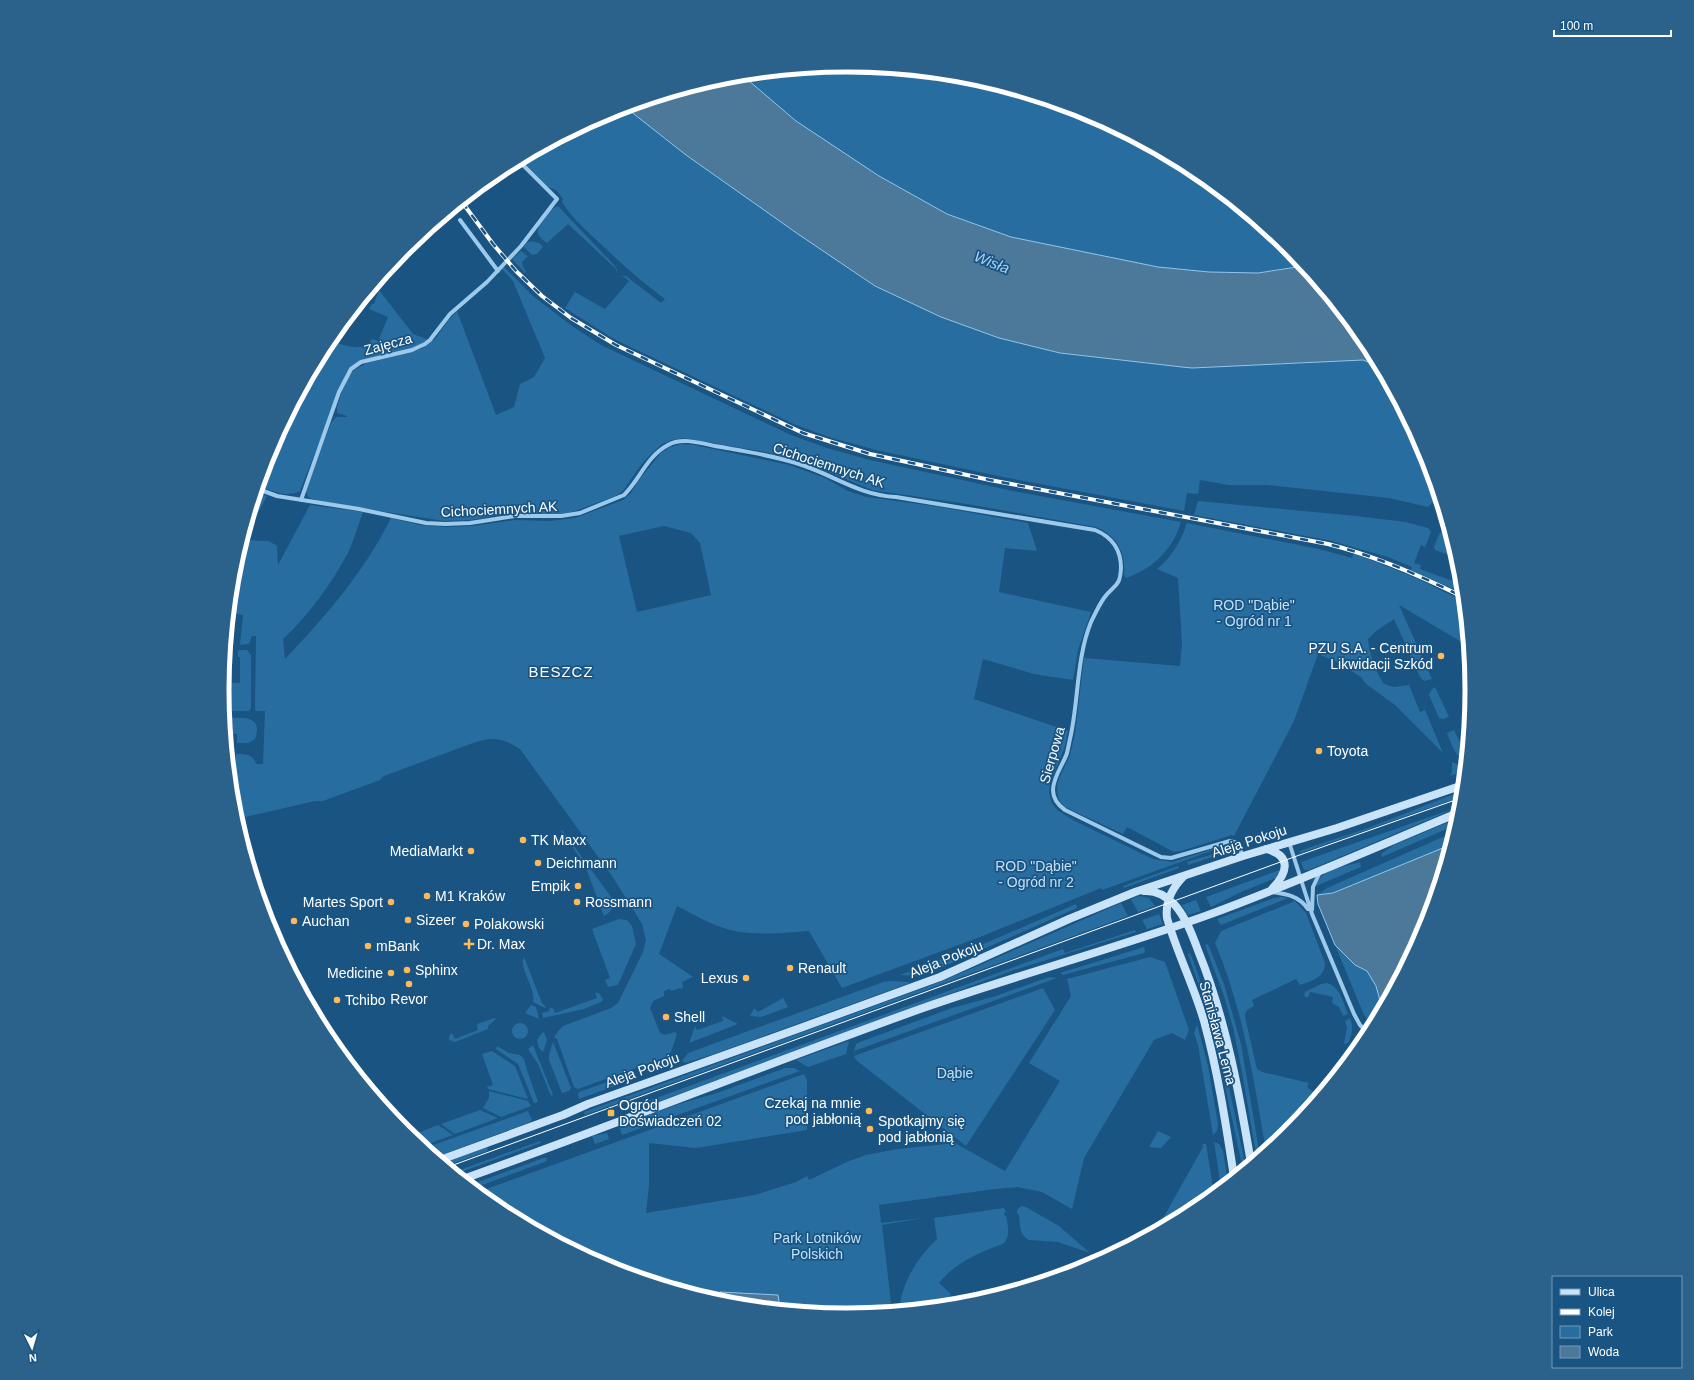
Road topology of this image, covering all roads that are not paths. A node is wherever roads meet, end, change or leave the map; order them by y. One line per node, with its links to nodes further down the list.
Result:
1 (523, 165): 3 (street, Zajęcza)
2 (460, 220): 3 (street)
3 (498, 271): 5 (street, Zajęcza)
4 (262, 491): 5 (street, Cichociemnych AK)
5 (301, 500): 6 (street, Cichociemnych AK)
6 (1118, 584): 11 (street, Sierpowa)
7 (1457, 787): 9 (main road, Aleja Pokoju)
8 (1452, 815): 12 (main road)
9 (1289, 842): 10 (main road, Aleja Pokoju); 14 (street)
10 (1266, 849): 11 (main road, Aleja Pokoju); 16 (main road)
11 (1243, 856): 13 (main road, Aleja Pokoju)
12 (1324, 869): 14 (main road); 18 (street)
13 (1186, 875): 15 (main road, Aleja Pokoju); 17 (main road)
14 (1300, 878): 16 (main road); 18 (street)
15 (1136, 892): 17 (main road, Stanisława Lema); 22 (main road, Aleja Pokoju)
16 (1269, 892): 18 (street); 19 (main road)
17 (1168, 900): 19 (main road, Stanisława Lema); 20 (main road, Stanisława Lema)
18 (1312, 914): 21 (street)
19 (1186, 923): 20 (main road); 23 (main road, Stanisława Lema)
20 (1170, 928): 24 (main road, Stanisława Lema); 25 (main road)
21 (1364, 1029)
22 (444, 1158)
23 (1250, 1158)
24 (1233, 1172)
25 (468, 1177)

